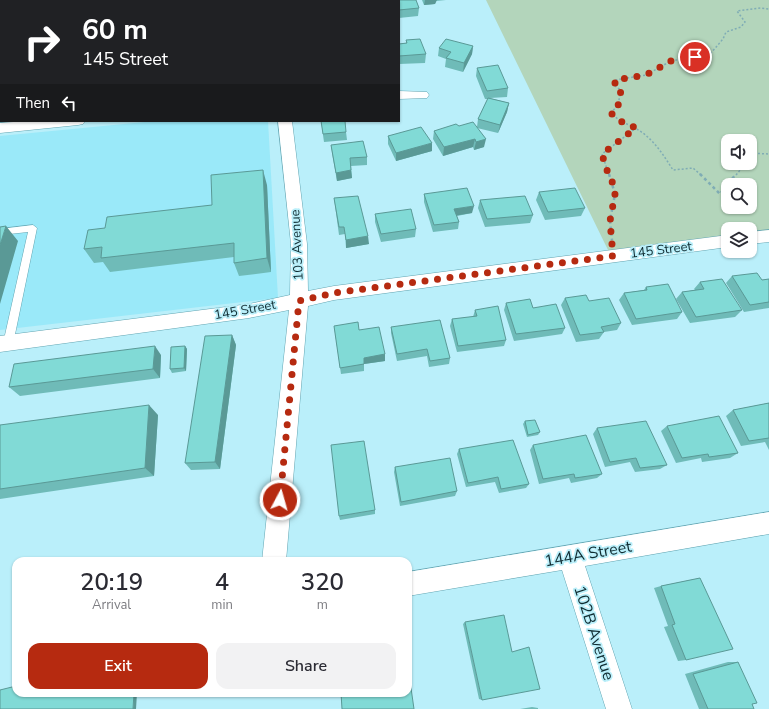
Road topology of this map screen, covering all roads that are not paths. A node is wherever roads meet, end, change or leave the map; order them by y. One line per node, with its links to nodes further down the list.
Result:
1 (22, 0): 2 (street)
2 (33, 0)
3 (400, 94): 4 (street)
4 (422, 95)
5 (67, 122): 7 (street)
6 (284, 122): 12 (street, 103 Avenue)
7 (0, 128)
8 (0, 232): 13 (lane)
9 (769, 236): 10 (street)
10 (757, 237)
11 (721, 242): 12 (street, 145 Street)
12 (299, 301): 13 (street, 145 Street); 15 (street, 103 Avenue)
13 (4, 344)
14 (769, 523): 16 (street, 144A Street)
15 (274, 557)
16 (570, 557): 17 (street, 144A Street); 18 (street, 102B Avenue)
17 (412, 583)
18 (619, 709)

